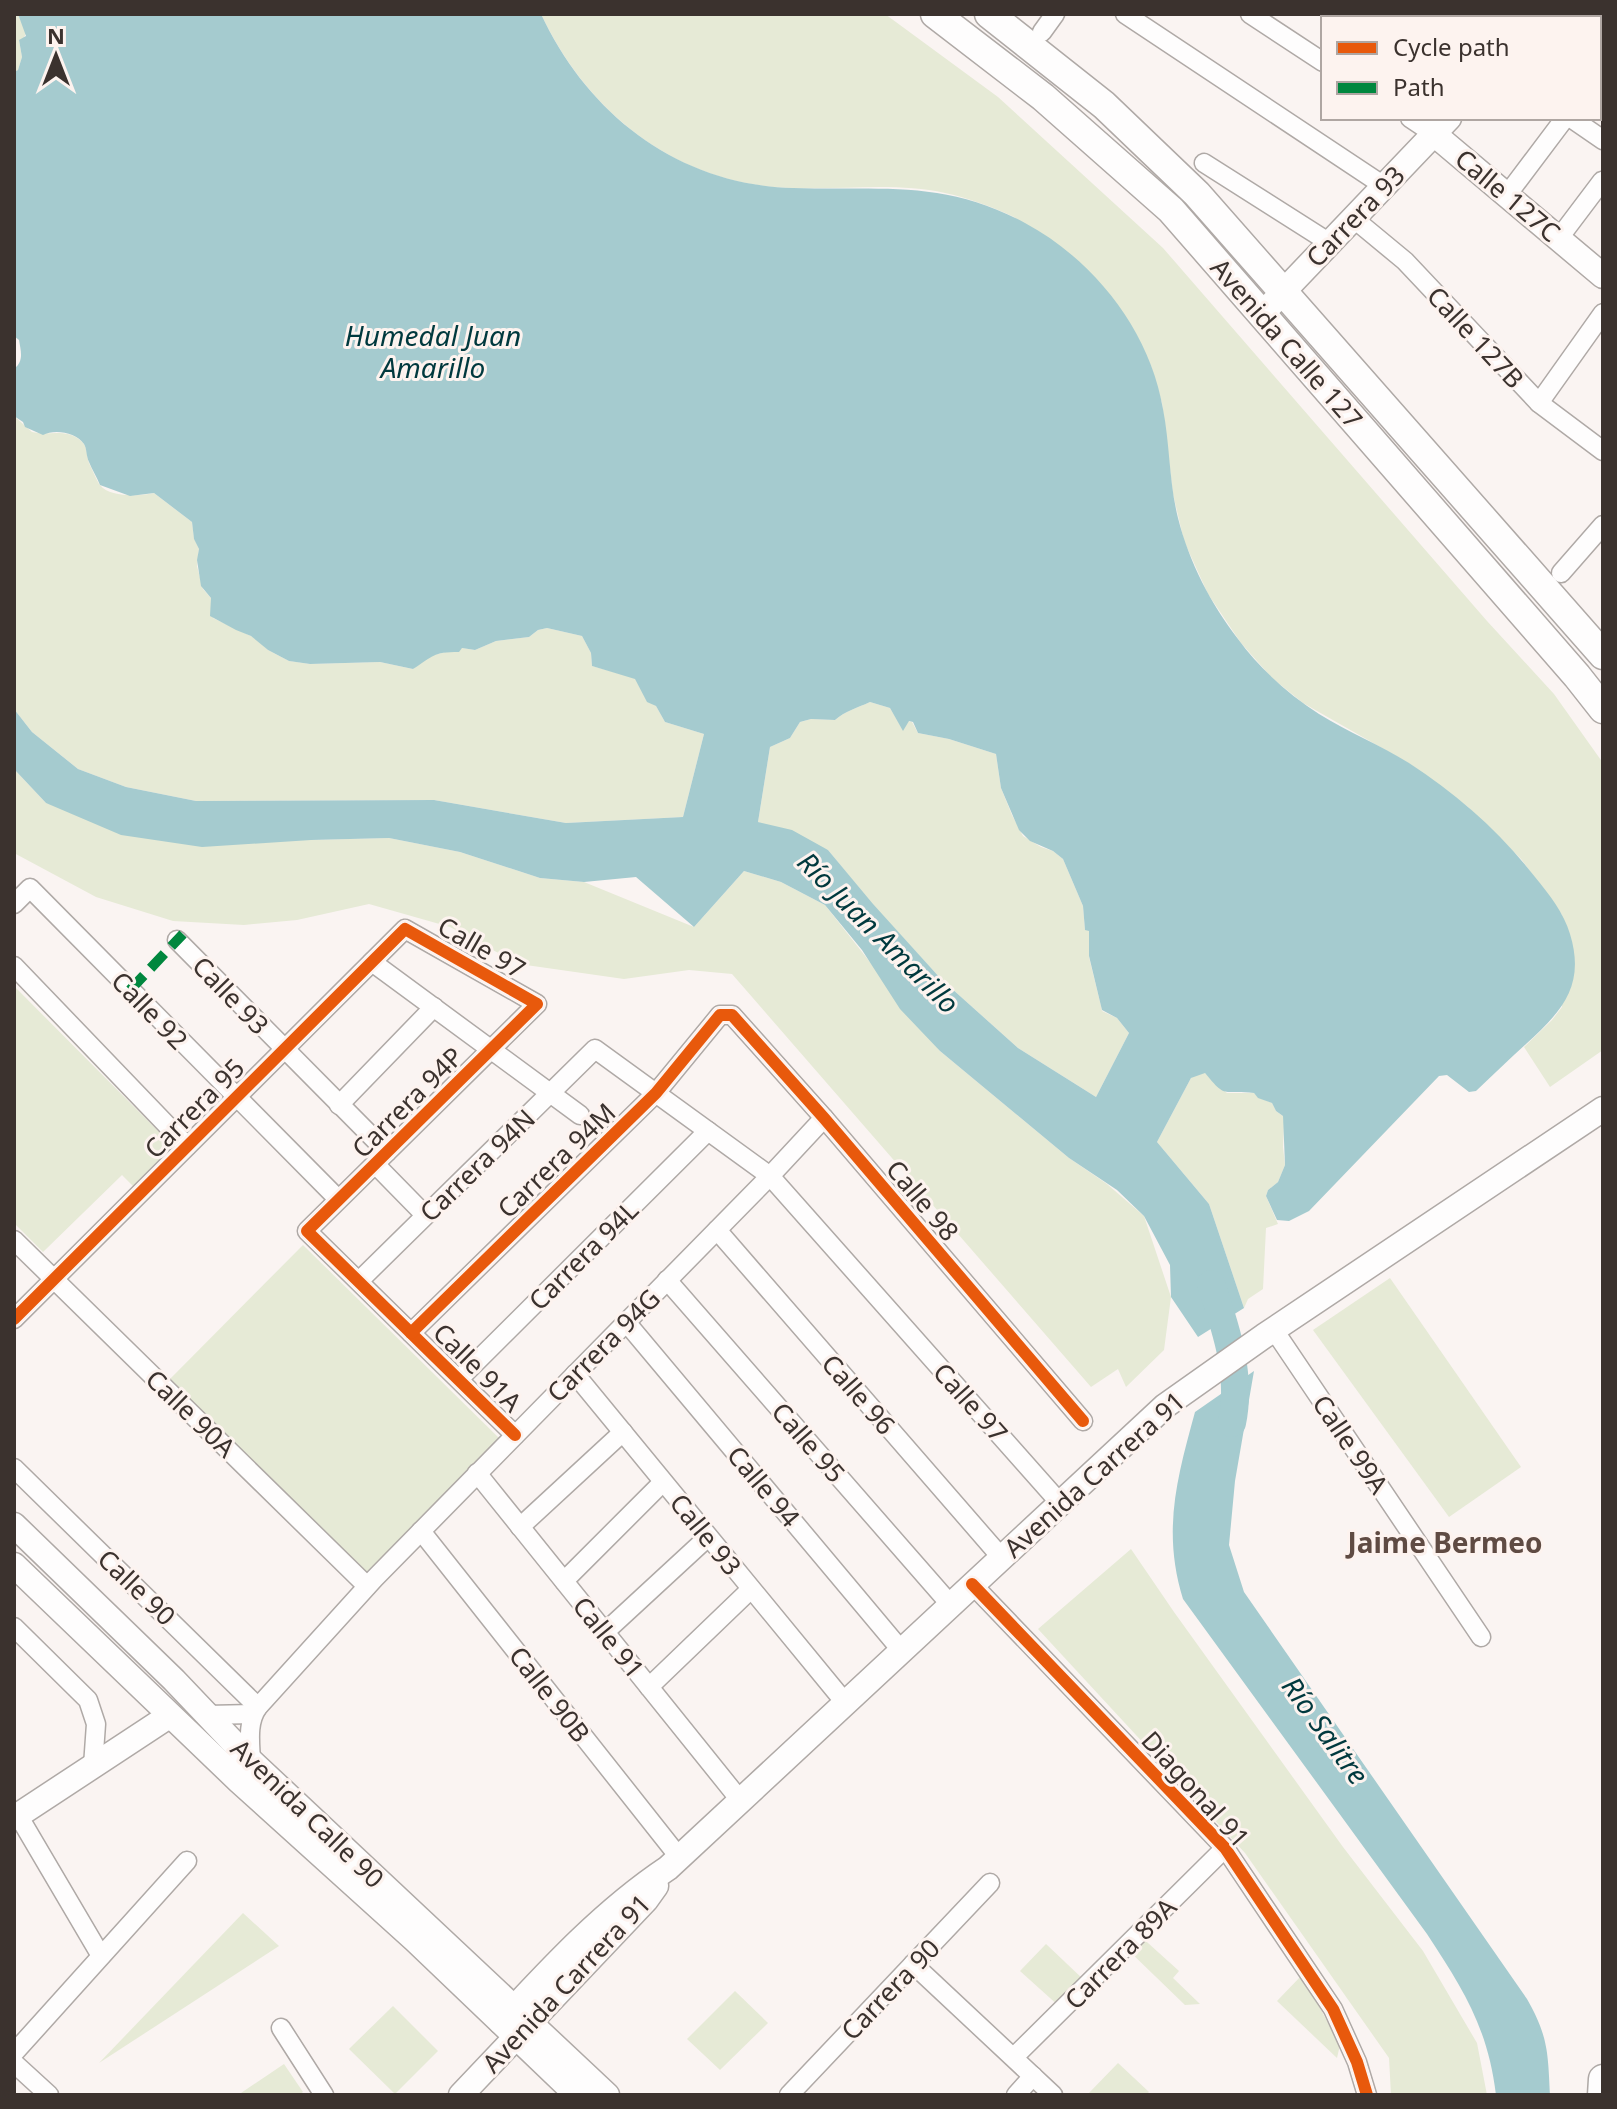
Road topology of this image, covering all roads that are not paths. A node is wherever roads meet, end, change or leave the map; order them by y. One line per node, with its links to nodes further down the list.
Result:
1 (935, 14): 23 (main road, Avenida Calle 127)
2 (989, 14): 21 (main road, Avenida Calle 127)
3 (1055, 14): 6 (street)
4 (1125, 14): 15 (street)
5 (1250, 14): 7 (street)
6 (1042, 32)
7 (1321, 61)
8 (1418, 120): 11 (street, Calle 127C)
9 (1563, 120): 16 (street)
10 (1574, 120): 12 (street)
11 (1441, 126): 15 (main road, Carrera 93); 16 (main road, Calle 127C)
12 (1603, 140)
13 (1204, 163): 19 (street)
14 (1602, 181): 18 (street)
15 (1384, 186): 17 (main road, Carrera 93)
16 (1507, 195): 18 (main road, Calle 127C)
17 (1353, 218): 19 (main road, Carrera 93); 24 (street, Calle 127B)
18 (1559, 238): 20 (main road, Calle 127C)
19 (1330, 243): 21 (main road, Carrera 93)
20 (1603, 276)
21 (1285, 291): 23 (main road, Carrera 93); 28 (main road, Avenida Calle 127)
22 (1603, 313): 24 (street)
23 (1262, 314): 29 (main road, Avenida Calle 127)
24 (1539, 403): 25 (street, Calle 127B)
25 (1603, 451)
26 (1603, 525): 27 (street)
27 (1561, 573)
28 (1603, 655)
29 (1603, 709)
30 (14, 904): 43 (street, Calle 92)
31 (405, 929): 33 (street, Carrera 95); 35 (street, Calle 97)
32 (177, 940): 40 (street, Calle 93)
33 (372, 962): 36 (street); 40 (street, Carrera 95)
34 (14, 966): 49 (street)
35 (537, 1004): 38 (street, Carrera 94P)
36 (434, 1007): 38 (street); 44 (street)
37 (726, 1013): 42 (street, Carrera 94M); 47 (street, Calle 98)
38 (491, 1049): 41 (street); 50 (street, Carrera 94P)
39 (595, 1049): 41 (street, Carrera 94N); 42 (street, Calle 97)
40 (284, 1050): 43 (street, Carrera 95); 44 (street, Calle 93)
41 (550, 1093): 46 (street); 53 (street, Carrera 94N)
42 (656, 1093): 48 (street, Calle 97); 62 (street, Carrera 94M)
43 (236, 1098): 49 (street, Carrera 95); 52 (street, Calle 92)
44 (339, 1105): 50 (street, Calle 93)
45 (1603, 1109): 63 (main road, Avenida Carrera 91)
46 (580, 1115)
47 (824, 1118): 51 (street, Carrera 94G); 66 (street, Calle 98)
48 (708, 1131): 51 (street, Calle 97); 65 (street, Carrera 94L)
49 (187, 1146): 57 (street, Carrera 95)
50 (381, 1158): 52 (street, Carrera 94P); 53 (street, Calle 93)
51 (770, 1176): 54 (street, Carrera 94G); 72 (street, Calle 97)
52 (338, 1199): 55 (street, Carrera 94P)
53 (425, 1215): 59 (street, Carrera 94N)
54 (717, 1230): 58 (street, Carrera 94G); 77 (street, Calle 96)
55 (307, 1231): 59 (street, Calle 91A)
56 (14, 1240): 57 (street, Calle 90A)
57 (54, 1279): 60 (street, Carrera 95); 81 (street, Calle 90A)
58 (667, 1280): 61 (street, Carrera 94G); 83 (street, Calle 95)
59 (359, 1281): 62 (street, Calle 91A)
60 (14, 1319)
61 (626, 1322): 64 (street, Carrera 94G); 87 (street, Calle 94)
62 (411, 1333): 65 (street, Calle 91A)
63 (1269, 1333): 72 (main road, Avenida Carrera 91); 86 (street, Calle 99A)
64 (575, 1374): 67 (street, Calle 93); 68 (street, Carrera 94G)
65 (459, 1379): 68 (street, Calle 91A)
66 (1083, 1421)
67 (623, 1432): 71 (street, Calle 93); 74 (street)
68 (515, 1435): 70 (street, Carrera 94G)
69 (14, 1468): 90 (street, Calle 90)
70 (477, 1473): 74 (street, Calle 91); 75 (street, Carrera 94G)
71 (663, 1482): 76 (street, Calle 93); 79 (street)
72 (1060, 1503): 77 (main road, Avenida Carrera 91)
73 (14, 1525): 91 (main road, Avenida Calle 90)
74 (520, 1527): 79 (street, Calle 91)
75 (421, 1531): 81 (street, Carrera 94G); 99 (street, Calle 90B)
76 (708, 1537): 82 (street, Calle 93); 85 (street)
77 (1001, 1557): 80 (main road, Avenida Carrera 91)
78 (14, 1565): 92 (main road, Avenida Calle 90)
79 (564, 1581): 85 (street, Calle 91)
80 (972, 1584): 83 (main road, Avenida Carrera 91); 97 (street, Diagonal 91)
81 (367, 1586): 90 (street, Carrera 94G)
82 (751, 1589): 88 (street); 89 (street, Calle 93)
83 (950, 1604): 87 (main road, Avenida Carrera 91)
84 (14, 1627): 94 (street)
85 (605, 1632): 88 (street, Calle 91)
86 (1481, 1637)
87 (901, 1650): 95 (main road, Avenida Carrera 91)
88 (649, 1687): 95 (street, Calle 91)
89 (838, 1694)
90 (255, 1710): 91 (street); 93 (street)
91 (207, 1715): 92 (main road); 93 (main road, Avenida Calle 90)
92 (169, 1716): 94 (main road); 105 (main road, Avenida Calle 90)
93 (251, 1761): 104 (main road, Avenida Calle 90)
94 (93, 1766): 96 (main road)
95 (740, 1800): 99 (main road, Avenida Carrera 91)
96 (16, 1817): 101 (street)
97 (1225, 1848): 108 (street, Carrera 89A); 120 (street, Diagonal 91)
98 (187, 1861): 101 (street)
99 (674, 1862): 102 (main road, Avenida Carrera 91); 105 (main road, Avenida Carrera 91)
100 (990, 1883): 103 (street, Carrera 90)
101 (101, 1956): 107 (street)
102 (556, 1964): 104 (main road); 105 (main road, Avenida Carrera 91)
103 (913, 1964): 108 (street); 117 (street, Carrera 90)
104 (481, 1976): 105 (main road, Avenida Calle 90)
105 (516, 2022): 114 (main road, Avenida Carrera 91); 115 (main road, Avenida Calle 90); 116 (main road, Avenida Calle 90)
106 (281, 2028): 113 (street)
107 (14, 2053)
108 (1014, 2057): 110 (street)
109 (14, 2063): 112 (street)
110 (1033, 2076): 118 (street); 119 (street)
111 (1603, 2079): 121 (main road)
112 (49, 2095)
113 (324, 2095)
114 (461, 2095)
115 (577, 2095)
116 (607, 2095)
117 (789, 2095)
118 (1016, 2095)
119 (1053, 2095)
120 (1367, 2095)
121 (1602, 2095)

